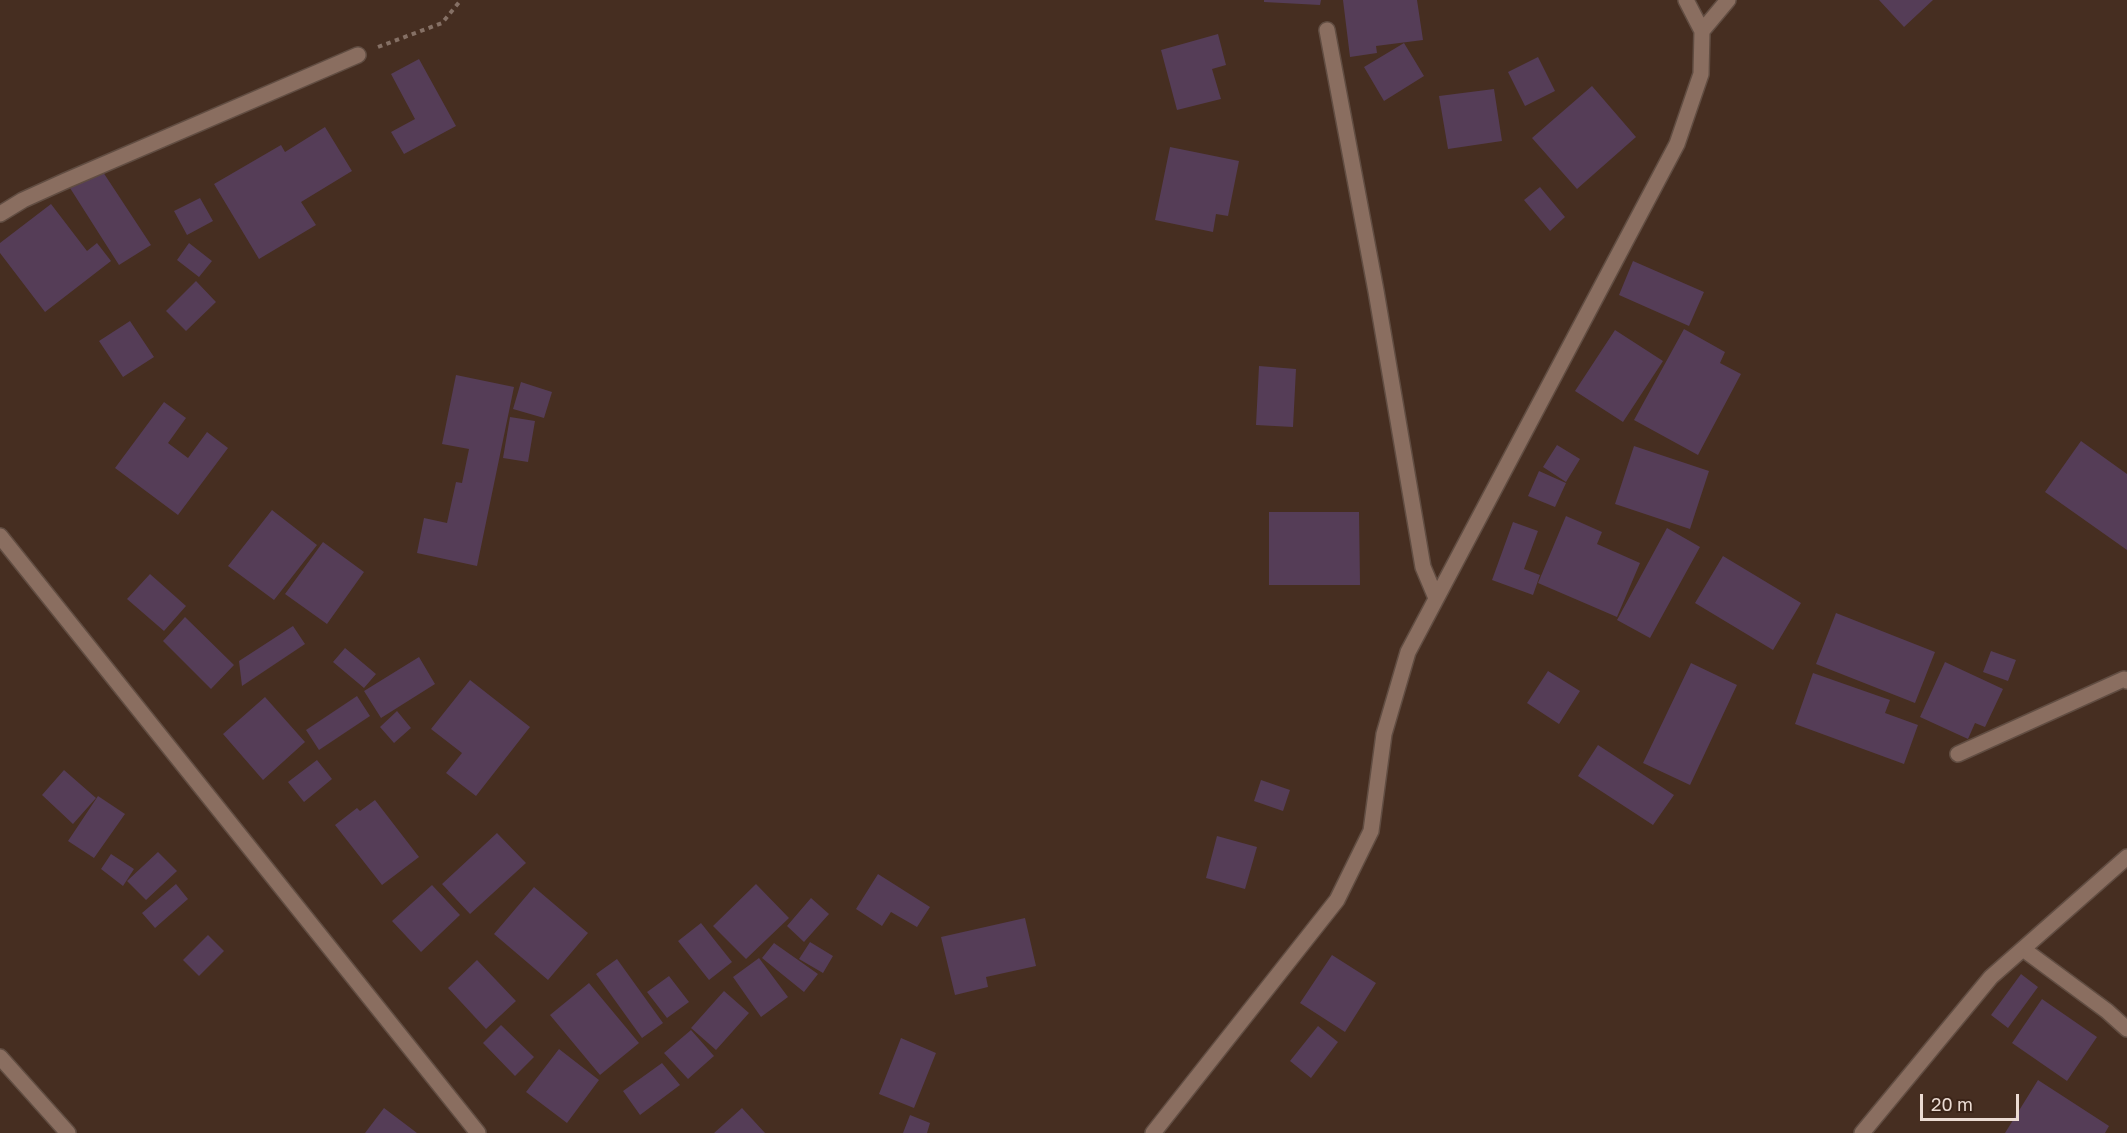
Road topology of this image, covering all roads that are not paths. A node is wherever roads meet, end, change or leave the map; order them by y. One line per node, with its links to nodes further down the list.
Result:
1 (1686, 0): 4 (street)
2 (1728, 0): 4 (street)
3 (1328, 30): 8 (street)
4 (1702, 31): 8 (street)
5 (358, 55): 6 (street)
6 (0, 214)
7 (0, 536): 16 (street)
8 (1436, 598): 17 (street)
9 (2127, 681): 10 (street)
10 (1958, 754)
11 (2127, 857): 12 (street)
12 (2023, 949): 13 (street); 18 (street)
13 (2127, 1029)
14 (0, 1057): 15 (street)
15 (68, 1133)
16 (478, 1133)
17 (1154, 1133)
18 (1862, 1133)

